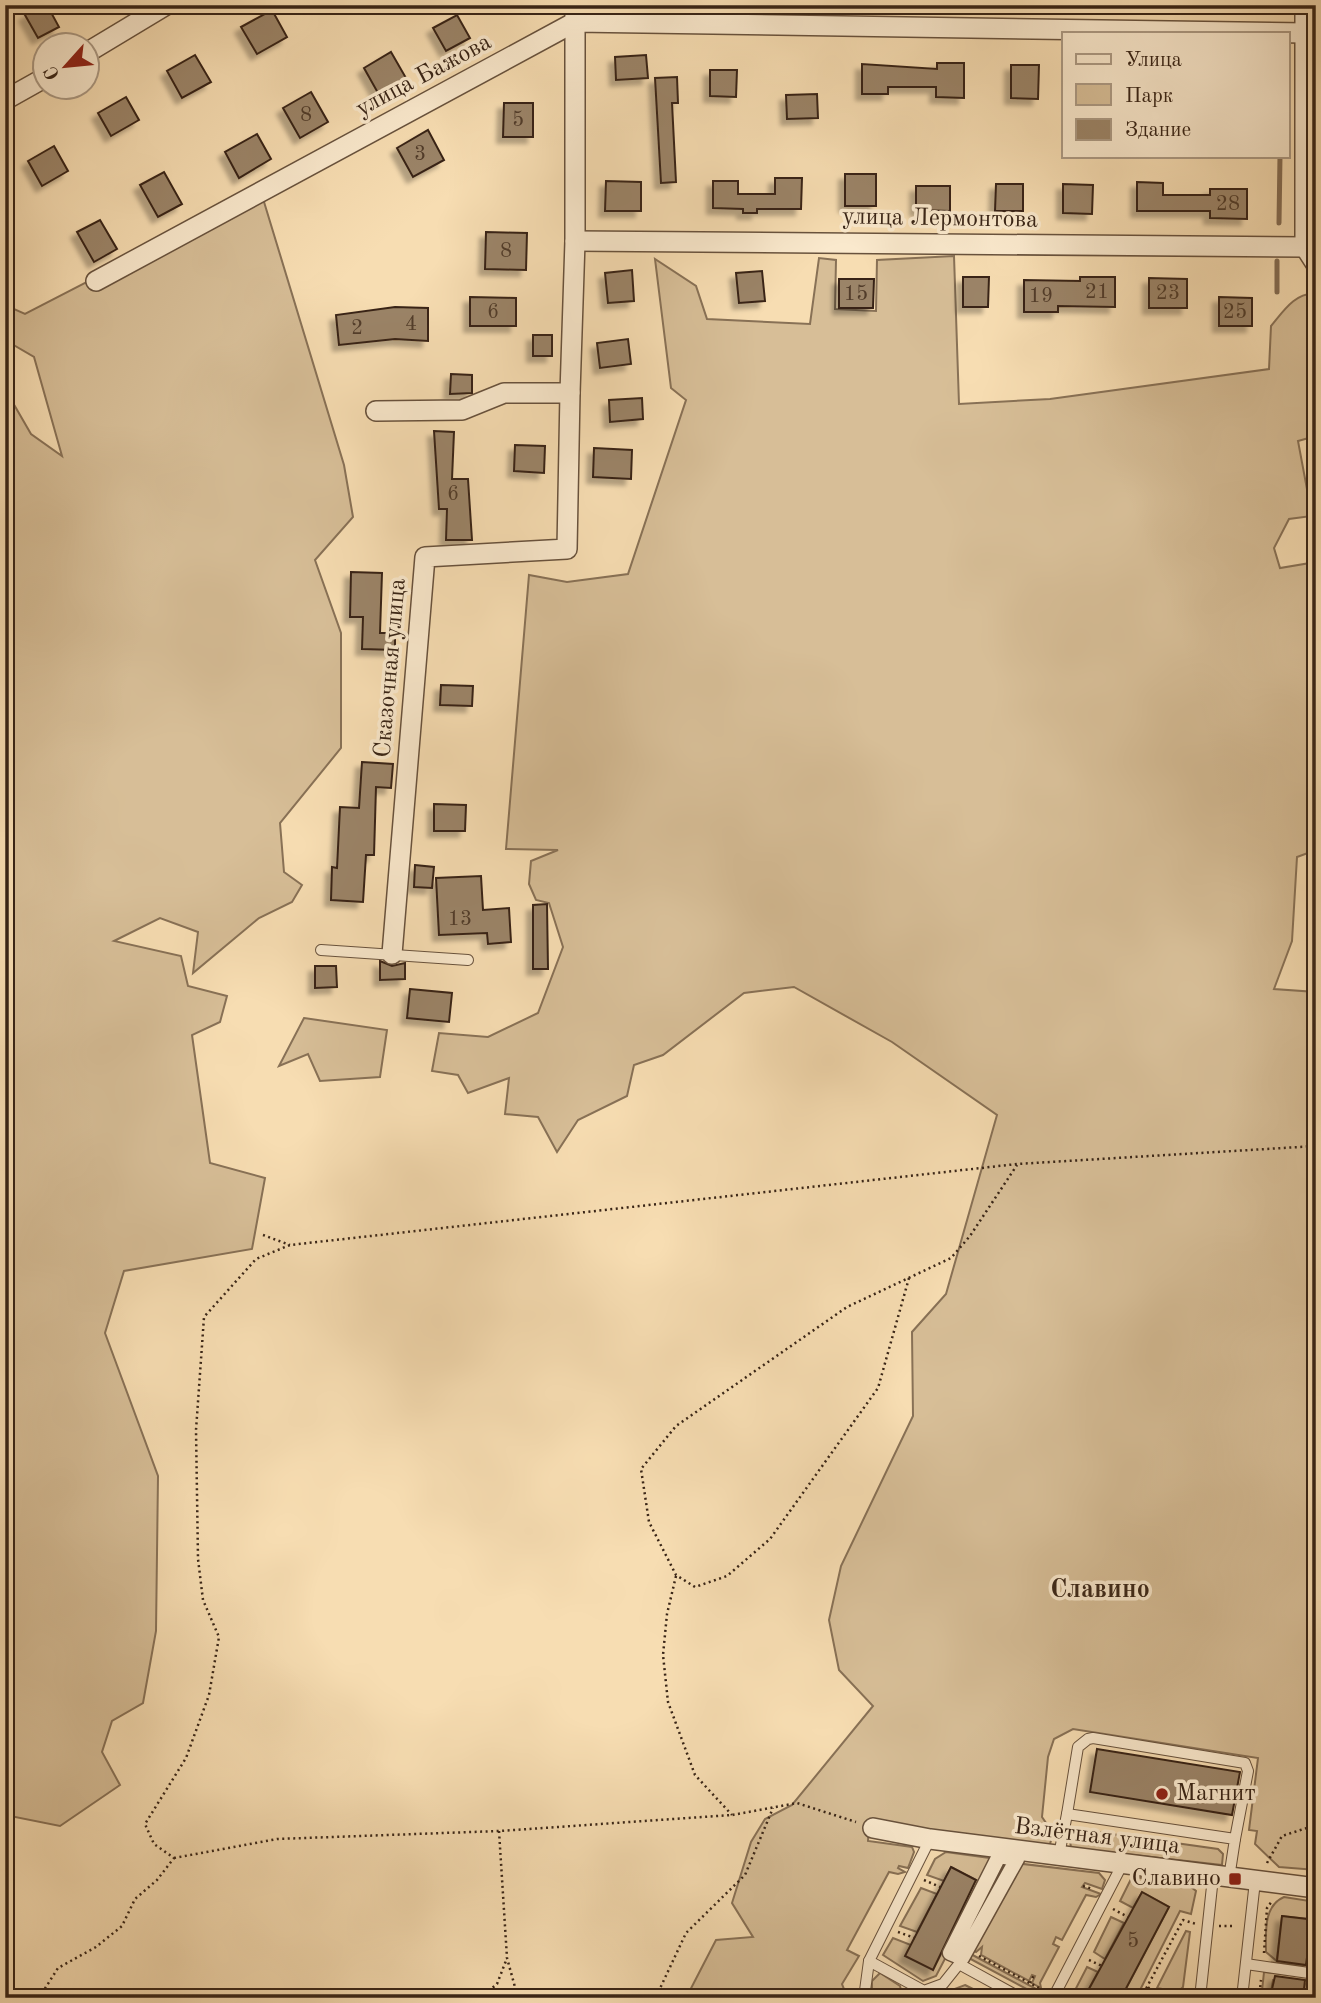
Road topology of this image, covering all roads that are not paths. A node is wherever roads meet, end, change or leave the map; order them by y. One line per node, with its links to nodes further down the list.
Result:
1 (166, 5): 7 (street)
2 (1305, 5): 6 (street)
3 (575, 13): 4 (street, улица Бажова); 12 (street, Сказочная улица); 15 (street, улица Бажова)
4 (1269, 32)
5 (1290, 33): 6 (street, улица Бажова)
6 (1306, 33): 8 (street)
7 (102, 44)
8 (1311, 67): 11 (street)
9 (32, 85): 10 (street)
10 (5, 100)
11 (1310, 188): 13 (street)
12 (575, 241): 13 (street, улица Лермонтова); 16 (street, Сказочная улица)
13 (1305, 247): 14 (street)
14 (1316, 264)
15 (96, 281)
16 (570, 393): 17 (street); 19 (street, Сказочная улица)
17 (376, 411)
18 (321, 950): 19 (lane)
19 (392, 954): 20 (lane)
20 (468, 960)
21 (1068, 1814): 24 (lane); 24 (lane); 25 (lane)
22 (873, 1828): 23 (street, Взлётная улица)
23 (930, 1839): 25 (street, Взлётная улица); 31 (lane)
24 (1235, 1839): 27 (lane)
25 (1059, 1856): 26 (street, Взлётная улица)
26 (1122, 1865): 27 (street, Взлётная улица); 38 (lane)
27 (1221, 1878): 28 (street, Взлётная улица); 39 (lane)
28 (1255, 1881): 29 (street, Взлётная улица); 32 (lane)
29 (1316, 1888)
30 (968, 1950): 30 (street)
31 (869, 1961): 34 (lane); 35 (lane)
32 (1246, 1964): 33 (lane); 40 (lane)
33 (1316, 1973)
34 (924, 1991): 36 (lane); 37 (lane)
35 (864, 1998)
36 (909, 1998)
37 (1021, 1998)
38 (1053, 1998)
39 (1200, 1998)
40 (1242, 1998)

